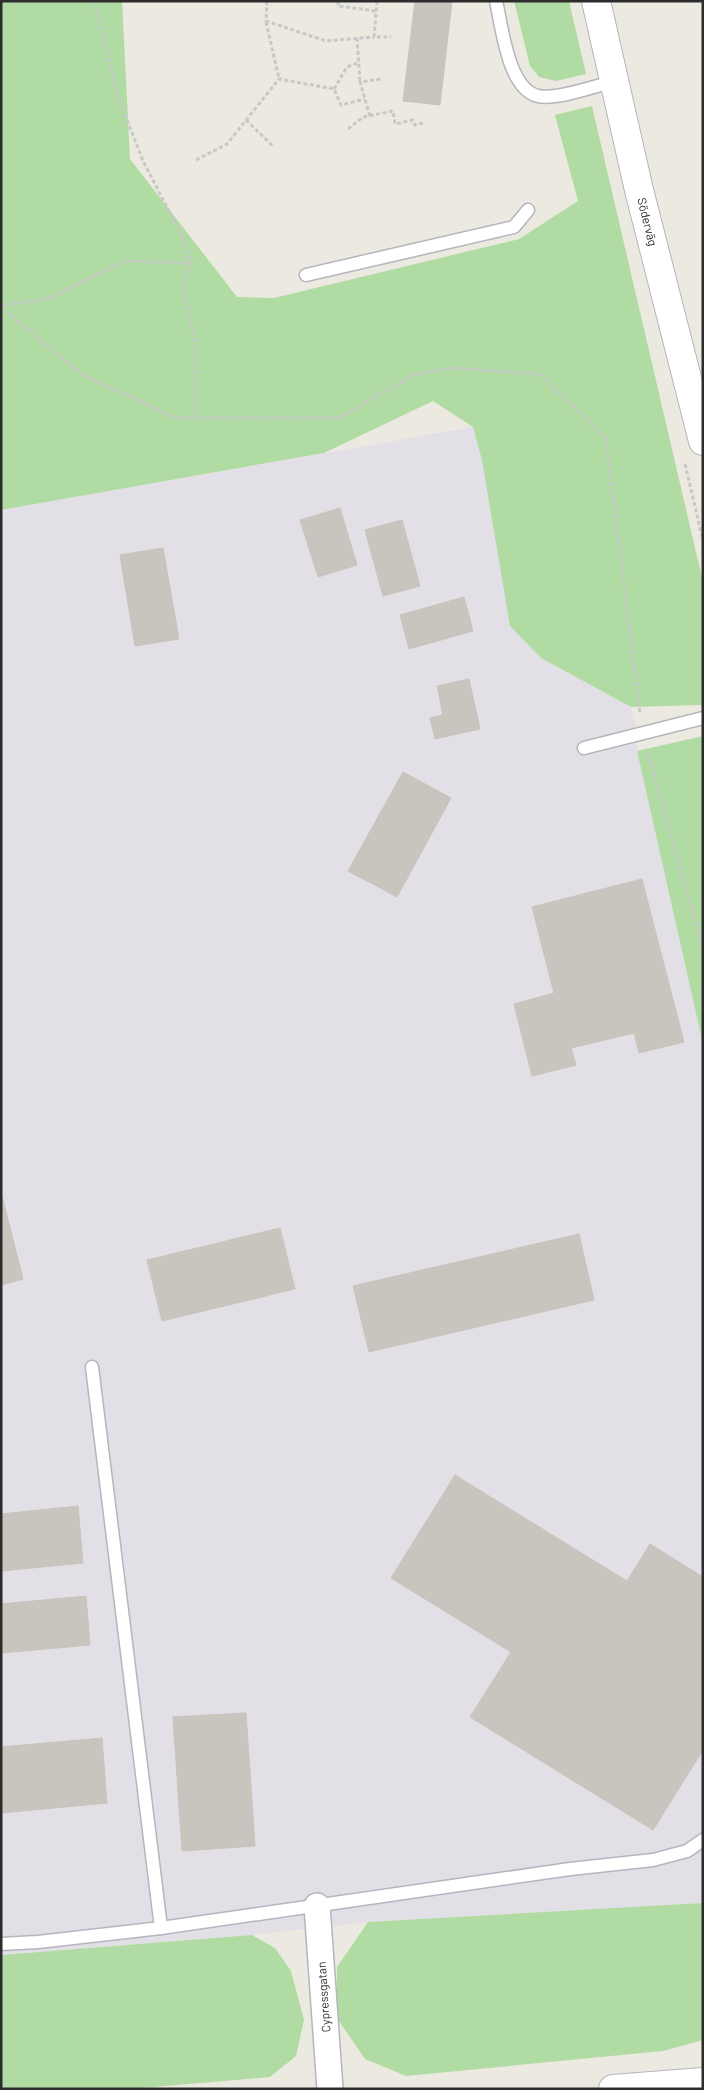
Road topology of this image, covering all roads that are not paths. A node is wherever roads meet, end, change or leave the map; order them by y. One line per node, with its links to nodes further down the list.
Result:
1 (496, 1): 3 (lane)
2 (596, 1): 3 (main road, Söderväg)
3 (614, 81): 6 (main road, Söderväg)
4 (528, 210): 5 (lane)
5 (306, 275)
6 (703, 441)
7 (703, 718): 8 (lane)
8 (584, 748)
9 (92, 1367): 12 (lane)
10 (703, 1840): 11 (lane)
11 (317, 1906): 12 (lane); 15 (street, Cypressgatan)
12 (161, 1928): 13 (lane)
13 (1, 1944)
14 (703, 2082): 16 (main road)
15 (330, 2089)
16 (613, 2089)

